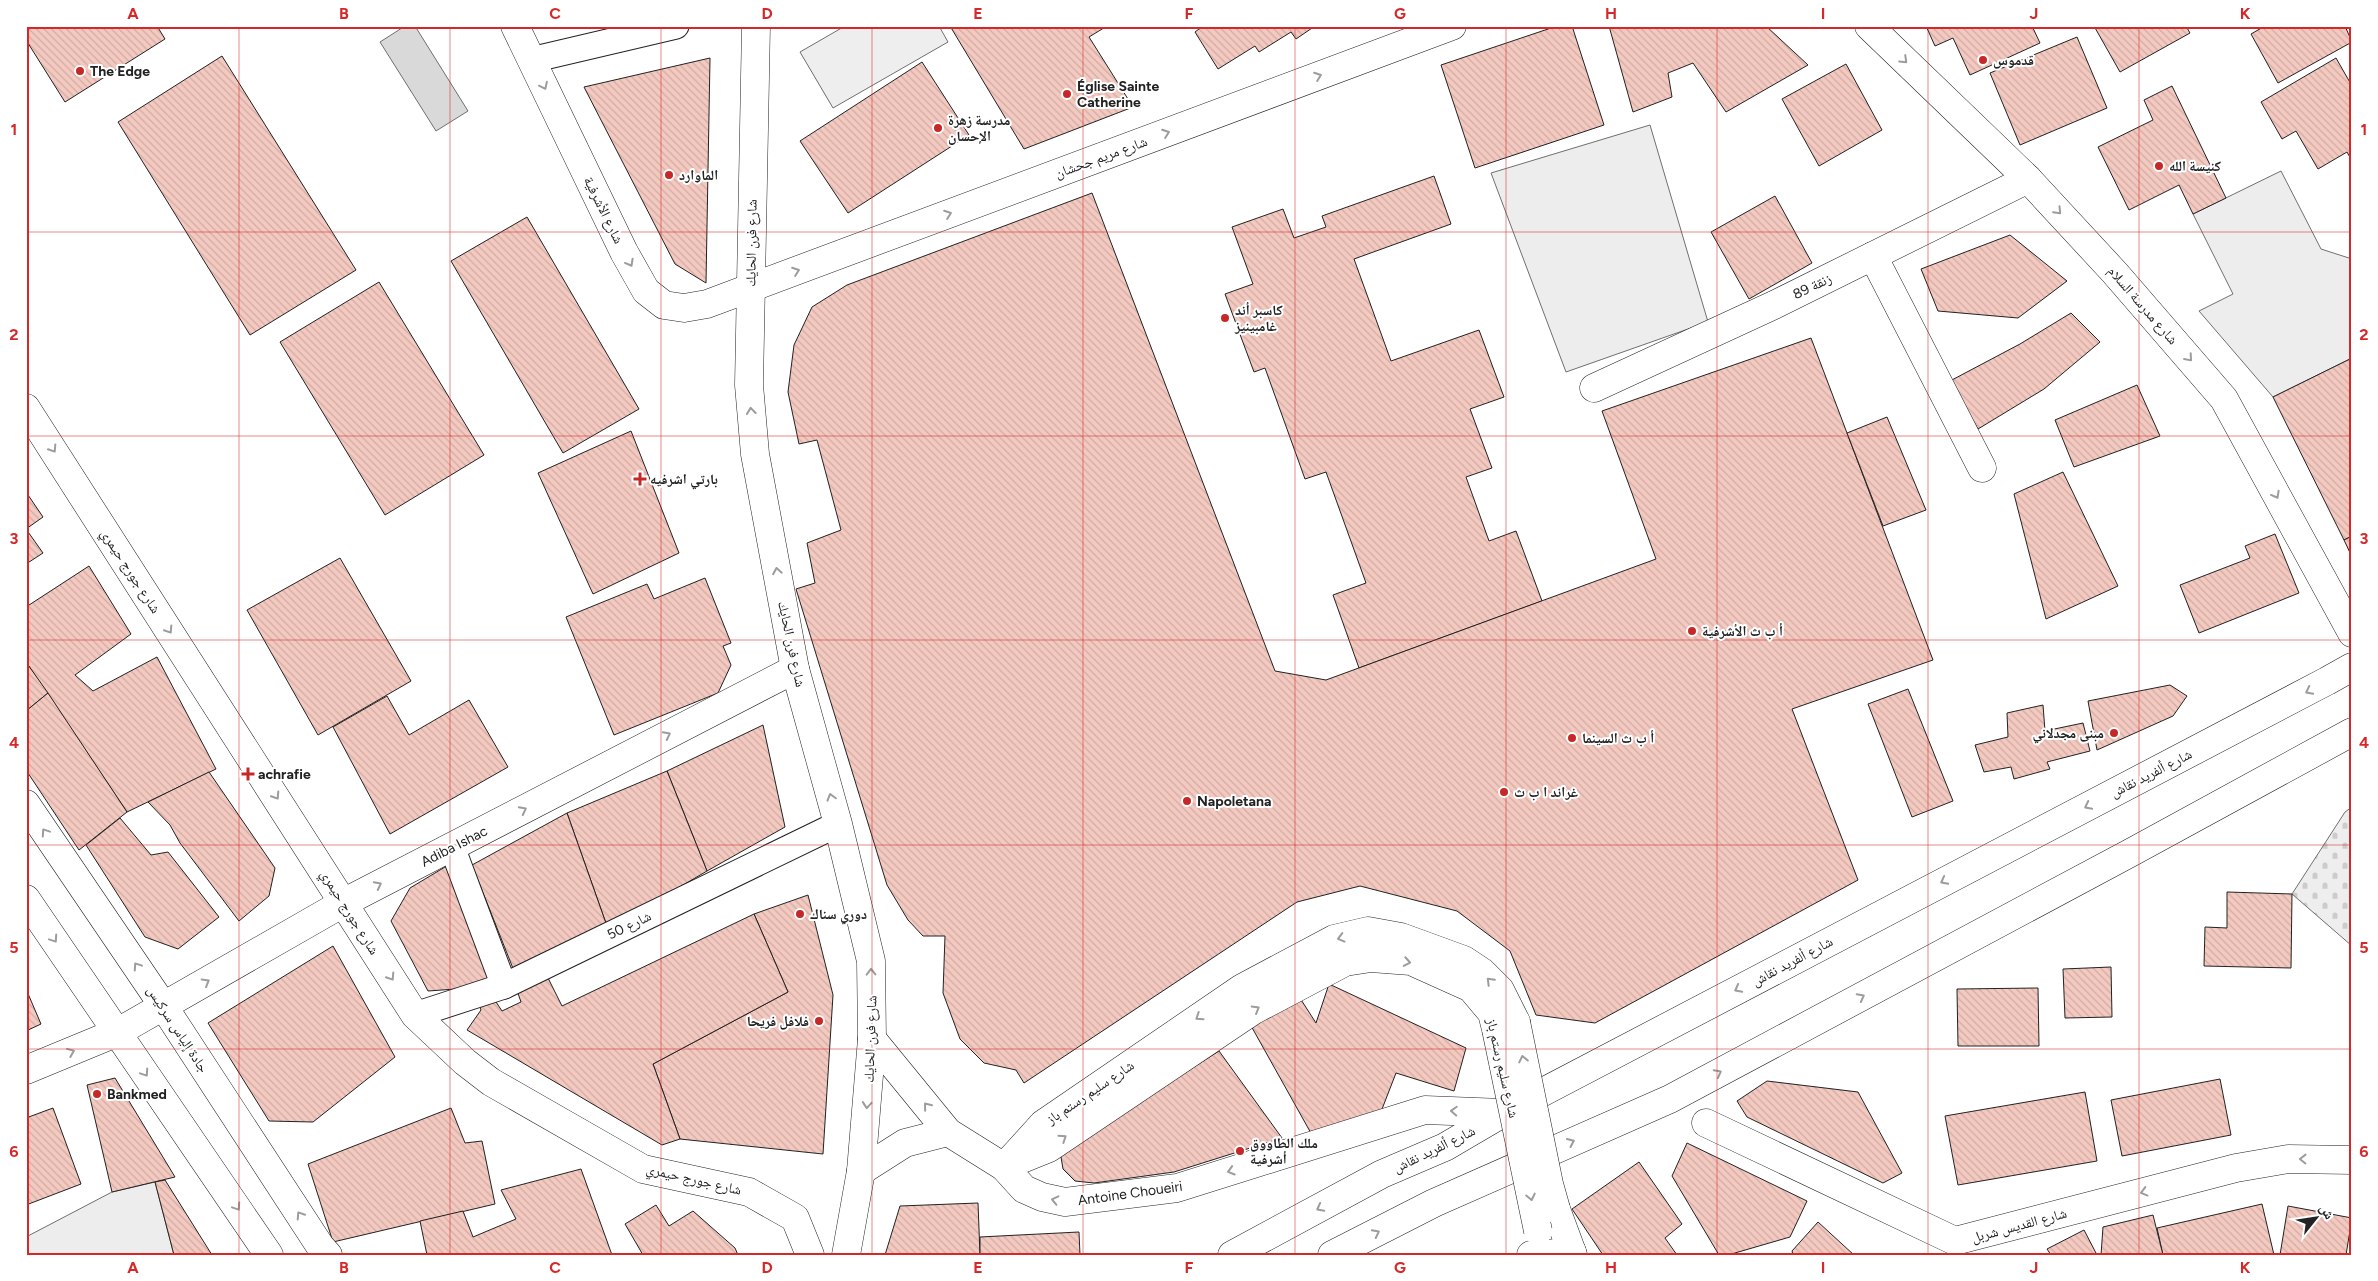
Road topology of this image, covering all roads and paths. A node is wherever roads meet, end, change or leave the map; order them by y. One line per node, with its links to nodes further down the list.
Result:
1 (514, 26): 6 (main road, شارع الأشرفية)
2 (676, 26): 6 (street)
3 (756, 26): 9 (main road, شارع فرن الحايك)
4 (1452, 26): 9 (main road, شارع مريم جحشان, one-way to 4)
5 (1869, 26): 7 (main road, شارع مدرسة السلام, one-way to 7)
6 (532, 60): 9 (main road, شارع الأشرفية, one-way to 9)
7 (2028, 179): 8 (main road, زنقة 89); 13 (main road, شارع مدرسة السلام, one-way to 13)
8 (1873, 256): 10 (main road, زنقة 89); 12 (main road)
9 (750, 288): 15 (main road, شارع فرن الحايك, one-way to 9)
10 (1594, 388)
11 (26, 408): 21 (main road, شارع جورج حيمري, one-way to 21)
12 (1982, 468)
13 (2352, 633)
14 (2352, 667): 29 (main road, شارع ألفريد نقاش, one-way to 29)
15 (795, 669): 18 (main road, شارع فرن الحايك, one-way to 15); 19 (main road, Adiba Ishac, one-way to 15)
16 (2352, 732): 43 (main road, one-way to 16)
17 (26, 804): 23 (main road, جادة إلياس سركيس, one-way to 17)
18 (838, 824): 22 (street, شارع 50); 27 (main road, شارع فرن الحايك, one-way to 18)
19 (452, 847): 21 (main road, Adiba Ishac, one-way to 19); 22 (street)
20 (26, 898): 26 (main road, one-way to 26)
21 (345, 902): 23 (main road, Adiba Ishac, one-way to 21); 24 (main road, شارع جورج حيمري, one-way to 24)
22 (504, 986): 24 (street, شارع 50)
23 (164, 1007): 26 (main road, Adiba Ishac); 39 (main road, جادة إلياس سركيس, one-way to 23)
24 (416, 1015): 40 (main road, شارع جورج حيمري)
25 (1506, 1026): 33 (main road, شارع سليم رستم باز); 35 (main road, شارع سليم رستم باز, one-way to 35, bridge); 37 (main road, شارع سليم رستم باز, one-way to 25, bridge)
26 (118, 1032): 28 (main road, Adiba Ishac, one-way to 26); 38 (main road, one-way to 38)
27 (872, 1039): 31 (main road, Antoine Choueiri, one-way to 27); 34 (main road, شارع فرن الحايك, one-way to 34)
28 (26, 1070)
29 (1503, 1114): 33 (main road, Antoine Choueiri, one-way to 33); 42 (main road, شارع ألفريد نقاش, one-way to 42)
30 (1706, 1123): 36 (main road, شارع القديس شربل)
31 (948, 1132): 33 (main road, Antoine Choueiri); 34 (main road)
32 (2352, 1160): 36 (main road, شارع القديس شربل, one-way to 36)
33 (1004, 1167)
34 (861, 1171): 41 (main road, شارع فرن الحايك)
35 (1533, 1247): 37 (main road)
36 (1960, 1248)
37 (1572, 1254)
38 (269, 1255)
39 (328, 1255)
40 (810, 1255)
41 (846, 1255)
42 (1232, 1255)
43 (1332, 1255)

